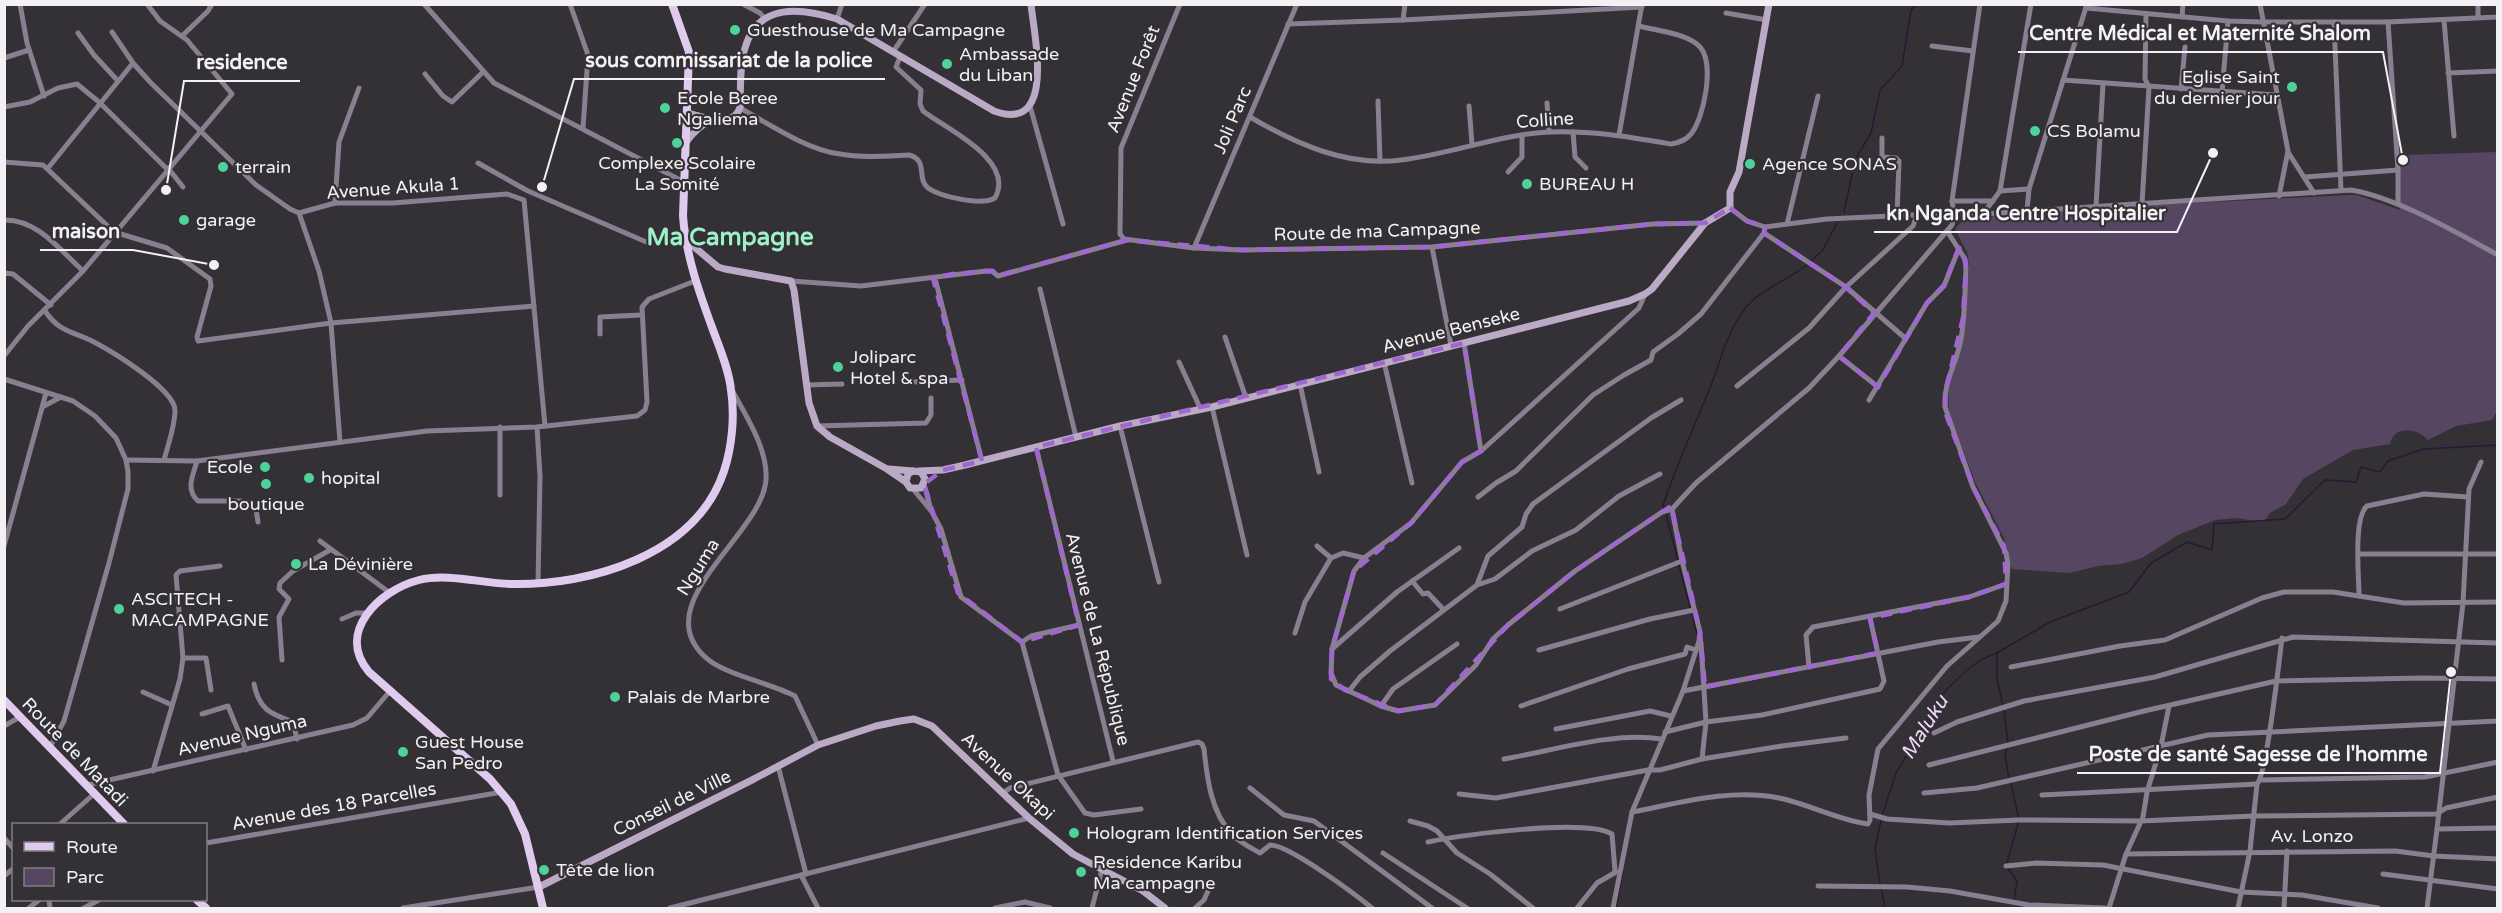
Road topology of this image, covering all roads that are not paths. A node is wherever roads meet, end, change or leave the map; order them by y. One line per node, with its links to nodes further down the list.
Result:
1 (147, 4): 40 (street)
2 (212, 4): 40 (street)
3 (424, 4): 50 (street)
4 (570, 4): 73 (street)
5 (672, 4): 70 (main road)
6 (743, 4): 27 (street)
7 (842, 4): 28 (street)
8 (925, 4): 45 (street)
9 (1031, 4): 66 (street)
10 (1180, 4): 123 (street, Avenue Forêt)
11 (1298, 4): 36 (street, Joli Parc)
12 (1405, 4): 29 (street)
13 (1769, 4): 30 (street)
14 (1980, 4): 44 (street)
15 (2031, 4): 99 (street)
16 (2183, 4): 24 (street)
17 (2260, 4): 33 (street)
18 (2478, 4): 25 (street)
19 (21, 5): 43 (street)
20 (1642, 6): 29 (street); 37 (street)
21 (2086, 6): 23 (street); 53 (street)
22 (1726, 13): 30 (street)
23 (2146, 14): 24 (street); 56 (street)
24 (2182, 17): 32 (street)
25 (2478, 17): 26 (street); 31 (street)
26 (2498, 17)
27 (765, 18): 28 (street); 69 (street)
28 (837, 19): 45 (street)
29 (1403, 20): 36 (street)
30 (1767, 20): 109 (street)
31 (2444, 20): 35 (street); 52 (street)
32 (2228, 21): 33 (street); 59 (street)
33 (2263, 22): 34 (street); 60 (street)
34 (2334, 22): 35 (street); 92 (street)
35 (2388, 22): 90 (street)
36 (1288, 24): 71 (street, Joli Parc)
37 (1639, 26): 78 (street); 78 (street, Colline)
38 (112, 32): 48 (street)
39 (78, 33): 54 (street)
40 (182, 36): 74 (street)
41 (1932, 46): 44 (street)
42 (2185, 47): 58 (street)
43 (29, 50): 47 (street); 61 (street)
44 (1973, 51): 103 (street)
45 (893, 52): 46 (street)
46 (900, 57): 66 (street); 69 (street)
47 (4, 58)
48 (133, 63): 54 (street); 74 (street)
49 (2498, 71): 52 (street)
50 (483, 72): 51 (street); 73 (street)
51 (425, 74)
52 (2448, 74): 79 (street)
53 (2063, 80): 55 (street); 96 (street)
54 (118, 81): 64 (street)
55 (2103, 84): 56 (street); 108 (street)
56 (2149, 87): 58 (street); 106 (street)
57 (359, 88): 105 (street)
58 (2181, 89): 59 (street)
59 (2222, 92): 60 (street)
60 (2276, 95): 83 (street)
61 (44, 96): 64 (street); 68 (street)
62 (1818, 96): 119 (street)
63 (1378, 101): 84 (street)
64 (99, 102): 87 (street); 89 (street)
65 (1546, 103): 75 (street)
66 (1030, 106): 118 (street)
67 (1468, 106): 82 (street)
68 (4, 107)
69 (740, 108): 72 (street)
70 (687, 114): 72 (street); 81 (main road)
71 (1250, 117): 84 (street, Colline); 127 (street, Joli Parc)
72 (713, 120): 81 (street)
73 (583, 128): 94 (street)
74 (202, 132): 89 (street); 111 (street)
75 (1549, 132): 76 (street, Colline); 77 (street, Colline)
76 (1573, 132): 78 (street, Colline); 88 (street)
77 (1522, 135): 82 (street, Colline); 91 (street)
78 (1619, 135)
79 (2454, 136)
80 (1882, 138): 115 (street)
81 (686, 142): 94 (main road)
82 (1472, 144): 84 (street, Colline)
83 (2288, 151): 93 (street); 101 (street)
84 (1380, 161)
85 (4, 162): 87 (street)
86 (478, 163): 98 (street)
87 (48, 168): 122 (street)
88 (1586, 168)
89 (168, 169): 95 (street); 122 (street)
90 (2398, 170): 92 (street); 107 (street)
91 (1508, 172)
92 (2339, 175): 93 (street); 97 (street)
93 (2305, 177): 100 (street)
94 (684, 182): 124 (main road)
95 (183, 187)
96 (2029, 189): 99 (street); 110 (street)
97 (2341, 190): 100 (street); 107 (street)
98 (528, 191): 102 (street); 125 (street)
99 (2000, 191): 104 (street)
100 (2314, 193): 101 (street)
101 (2279, 196): 106 (street)
102 (524, 200): 105 (street, Avenue Akula 1); 139 (street)
103 (1952, 201): 104 (street); 112 (street)
104 (1993, 201): 113 (street)
105 (336, 203): 111 (street, Avenue Akula 1)
106 (2142, 204): 108 (street)
107 (2398, 204): 129 (street)
108 (2096, 206): 110 (street)
109 (1730, 208): 117 (street, Avenue Benseke); 120 (street)
110 (2027, 210): 113 (street)
111 (299, 213): 143 (street)
112 (1954, 213): 113 (street); 114 (street); 121 (street)
113 (1983, 214)
114 (1917, 215): 115 (street); 135 (street)
115 (1897, 216): 119 (street)
116 (4, 220): 130 (street)
117 (1705, 223): 126 (street, Route de ma Campagne); 137 (street, Avenue Benseke)
118 (1063, 224)
119 (1787, 224): 120 (street)
120 (1765, 230): 135 (street); 197 (street)
121 (1947, 231): 128 (street); 141 (street)
122 (114, 232): 130 (street); 143 (street)
123 (1125, 239): 127 (street, Route de ma Campagne); 132 (street)
124 (686, 240): 133 (main road); 134 (street)
125 (651, 244)
126 (1432, 247): 127 (street, Route de ma Campagne); 150 (street)
127 (1194, 248)
128 (1959, 248): 146 (street); 218 (street)
129 (2498, 255)
130 (83, 271): 138 (street)
131 (4, 273): 138 (street)
132 (930, 278): 134 (street); 156 (street)
133 (695, 281): 142 (street); 163 (main road)
134 (791, 281): 160 (street)
135 (1846, 287): 141 (street); 161 (street)
136 (1040, 289): 178 (street)
137 (1645, 294): 147 (street, Avenue Benseke); 181 (street)
138 (51, 305): 140 (street)
139 (534, 306): 143 (street); 173 (street)
140 (45, 311): 149 (street); 183 (street)
141 (1874, 313): 146 (street); 152 (street)
142 (641, 315): 144 (street); 173 (street)
143 (331, 323): 179 (street)
144 (600, 334)
145 (1226, 337): 167 (street)
146 (1905, 338): 162 (street)
147 (1464, 343): 150 (street, Avenue Benseke); 181 (street)
148 (4, 344): 149 (street)
149 (12, 345): 151 (street)
150 (1451, 345): 154 (street, Avenue Benseke)
151 (4, 356)
152 (1839, 356): 162 (street); 199 (street)
153 (1179, 362): 172 (street)
154 (1384, 362): 159 (street, Avenue Benseke); 194 (street)
155 (4, 379): 164 (street)
156 (962, 380): 157 (street); 185 (street)
157 (912, 382)
158 (842, 384): 160 (street)
159 (1300, 384): 167 (street, Avenue Benseke); 190 (street)
160 (806, 385): 174 (street)
161 (1737, 386)
162 (1878, 387): 169 (street)
163 (731, 389): 217 (main road); 276 (street, Nguma)
164 (46, 393): 165 (street); 170 (street)
165 (61, 397): 170 (street); 182 (street)
166 (931, 398): 174 (street)
167 (1246, 398): 171 (street, Avenue Benseke)
168 (1681, 400): 219 (street)
169 (1869, 400)
170 (44, 406): 203 (street)
171 (1212, 407): 172 (street, Avenue Benseke); 209 (street)
172 (1201, 410): 175 (street, Avenue Benseke)
173 (545, 426): 177 (street)
174 (817, 426): 187 (street)
175 (1120, 426): 178 (street, Avenue Benseke); 216 (street)
176 (500, 427): 177 (street); 179 (street); 196 (street)
177 (537, 427): 217 (street)
178 (1077, 437): 180 (street, Avenue Benseke)
179 (340, 442): 184 (street)
180 (1036, 447): 185 (street, Avenue Benseke); 230 (street, Avenue de La République)
181 (1480, 451): 212 (street)
182 (126, 460): 183 (street); 278 (street)
183 (164, 460): 184 (street)
184 (197, 461): 201 (street)
185 (981, 462): 188 (street, Avenue Benseke)
186 (2481, 462): 198 (street)
187 (886, 469): 189 (street); 193 (street)
188 (943, 470): 189 (street); 192 (street)
189 (916, 471): 192 (street); 193 (street)
190 (1319, 472)
191 (1660, 474): 219 (street)
192 (925, 481): 195 (street); 200 (street)
193 (906, 482): 195 (street)
194 (1412, 483)
195 (913, 489): 200 (street)
196 (500, 495)
197 (1478, 497)
198 (2468, 497): 207 (street); 210 (street)
199 (1672, 509): 213 (street); 259 (street)
200 (932, 512): 236 (street)
201 (258, 522)
202 (320, 541): 206 (street)
203 (4, 546)
204 (1317, 546): 211 (street)
205 (1459, 548): 215 (street)
206 (330, 550): 220 (street); 244 (street)
207 (2359, 554): 210 (street); 221 (street)
208 (2498, 554): 210 (street)
209 (1248, 555)
210 (2466, 555): 222 (street)
211 (1331, 558): 212 (street); 232 (street)
212 (1364, 558): 239 (street)
213 (1682, 561): 225 (street); 226 (street)
214 (220, 566): 243 (street)
215 (1412, 581): 224 (street); 239 (street)
216 (1159, 582)
217 (538, 584): 220 (main road)
218 (2006, 584): 228 (street); 233 (street)
219 (1477, 585): 224 (street)
220 (390, 593): 227 (main road)
221 (2359, 596): 222 (street); 246 (street)
222 (2463, 603): 223 (street); 235 (street)
223 (2498, 603)
224 (1443, 609): 256 (street)
225 (1560, 609)
226 (1694, 610): 231 (street); 240 (street)
227 (367, 613): 229 (street); 253 (main road)
228 (1870, 618): 242 (street); 245 (street)
229 (342, 619)
230 (1079, 625): 236 (street); 282 (street, Avenue de La République)
231 (1700, 632): 241 (street); 251 (street)
232 (1295, 633)
233 (1978, 637): 242 (street); 303 (street)
234 (2282, 638): 235 (street); 249 (street); 271 (street)
235 (2459, 640): 237 (street); 247 (street)
236 (1022, 642): 289 (street)
237 (2498, 643)
238 (1457, 644): 259 (street)
239 (1332, 649): 256 (street)
240 (1539, 650)
241 (1696, 650): 254 (street); 260 (street)
242 (1878, 653): 245 (street); 266 (street)
243 (183, 658): 252 (street); 258 (street)
244 (282, 660)
245 (1809, 667): 251 (street)
246 (2011, 668)
247 (2454, 679): 248 (street); 249 (street); 267 (street)
248 (2498, 679)
249 (2276, 681): 261 (street); 272 (street)
250 (254, 684): 274 (street)
251 (1705, 687): 254 (street); 266 (street)
252 (211, 690)
253 (390, 691): 274 (street, Avenue Nguma); 294 (main road)
254 (1683, 691): 263 (street)
255 (143, 692): 258 (street)
256 (1349, 692): 259 (street)
257 (4, 700): 264 (main road, Route de Matadi)
258 (172, 705): 287 (street)
259 (1381, 706)
260 (1521, 706)
261 (2169, 706): 277 (street); 284 (street)
262 (202, 714): 279 (street)
263 (1671, 716): 269 (street); 270 (street)
264 (20, 717): 268 (street); 278 (main road, Route de Matadi)
265 (2498, 721): 267 (street)
266 (1706, 722): 270 (street); 281 (street)
267 (2448, 724): 272 (street); 288 (street)
268 (4, 726)
269 (1556, 729)
270 (1665, 732): 275 (street)
271 (1934, 733)
272 (2268, 734): 277 (street); 290 (street)
273 (1846, 738): 281 (street)
274 (297, 739): 279 (street, Avenue Nguma)
275 (1662, 739): 280 (street); 286 (street)
276 (818, 745): 285 (street, Conseil de Ville); 296 (street, Avenue Okapi)
277 (2161, 746): 293 (street); 297 (street)
278 (50, 747): 291 (main road, Route de Matadi)
279 (246, 750): 287 (street, Avenue Nguma)
280 (1504, 759)
281 (1702, 759): 286 (street)
282 (1113, 762): 289 (street, Avenue de La République); 346 (street)
283 (2498, 762): 288 (street)
284 (1929, 765)
285 (778, 766): 327 (street); 331 (street, Conseil de Ville)
286 (1648, 770): 298 (street); 302 (street)
287 (153, 771): 291 (street, Avenue Nguma)
288 (2444, 775): 290 (street); 304 (street)
289 (1058, 776): 296 (street, Avenue de La République); 301 (street)
290 (2259, 782): 293 (street); 305 (street)
291 (87, 785): 295 (main road, Route de Matadi)
292 (1250, 788): 347 (street)
293 (2149, 790): 299 (street); 308 (street)
294 (502, 792): 315 (street, Avenue des 18 Parcelles); 331 (main road)
295 (95, 793): 309 (street); 310 (main road, Route de Matadi)
296 (1004, 793): 306 (street, Avenue Okapi)
297 (1924, 793)
298 (1459, 794)
299 (2042, 795)
300 (2498, 797): 304 (street)
301 (1141, 809)
302 (1632, 812): 303 (street); 325 (street)
303 (1870, 814): 308 (street)
304 (2437, 814): 305 (street); 312 (street)
305 (2254, 816): 308 (street); 316 (street)
306 (1029, 818): 323 (street, Avenue Okapi); 327 (street)
307 (1410, 821): 313 (street)
308 (2140, 822): 319 (street)
309 (62, 823)
310 (122, 823)
311 (2498, 828): 312 (street)
312 (2437, 829): 320 (street)
313 (1444, 839): 314 (street); 325 (street); 349 (street)
314 (1428, 842)
315 (207, 843)
316 (2250, 851): 317 (street, Av. Lonzo); 319 (street, Av. Lonzo); 333 (street)
317 (2287, 851): 320 (street, Av. Lonzo); 334 (street)
318 (1383, 853): 348 (street)
319 (2126, 854): 324 (street)
320 (2434, 856): 321 (street, Av. Lonzo); 328 (street)
321 (2498, 859)
322 (2006, 866): 324 (street)
323 (1102, 869): 343 (street); 344 (street, Avenue Okapi)
324 (2121, 869): 333 (street); 352 (street)
325 (1618, 872): 350 (street); 351 (street)
326 (2383, 873): 328 (street)
327 (804, 875): 339 (street); 340 (street)
328 (2431, 880): 332 (street); 356 (street)
329 (1212, 882): 345 (street)
330 (1818, 886): 352 (street)
331 (539, 887): 337 (street); 338 (main road)
332 (2498, 889)
333 (2241, 892): 334 (street); 353 (street)
334 (2285, 894): 354 (street); 355 (street)
335 (97, 901): 336 (street)
336 (84, 909)
337 (403, 909)
338 (543, 909)
339 (670, 909)
340 (818, 909)
341 (995, 909): 342 (street)
342 (1050, 909)
343 (1092, 909)
344 (1165, 909)
345 (1195, 909)
346 (1372, 909)
347 (1432, 909)
348 (1467, 909)
349 (1533, 909)
350 (1577, 909)
351 (1613, 909)
352 (2107, 909)
353 (2238, 909)
354 (2284, 909)
355 (2378, 909)
356 (2427, 909)

